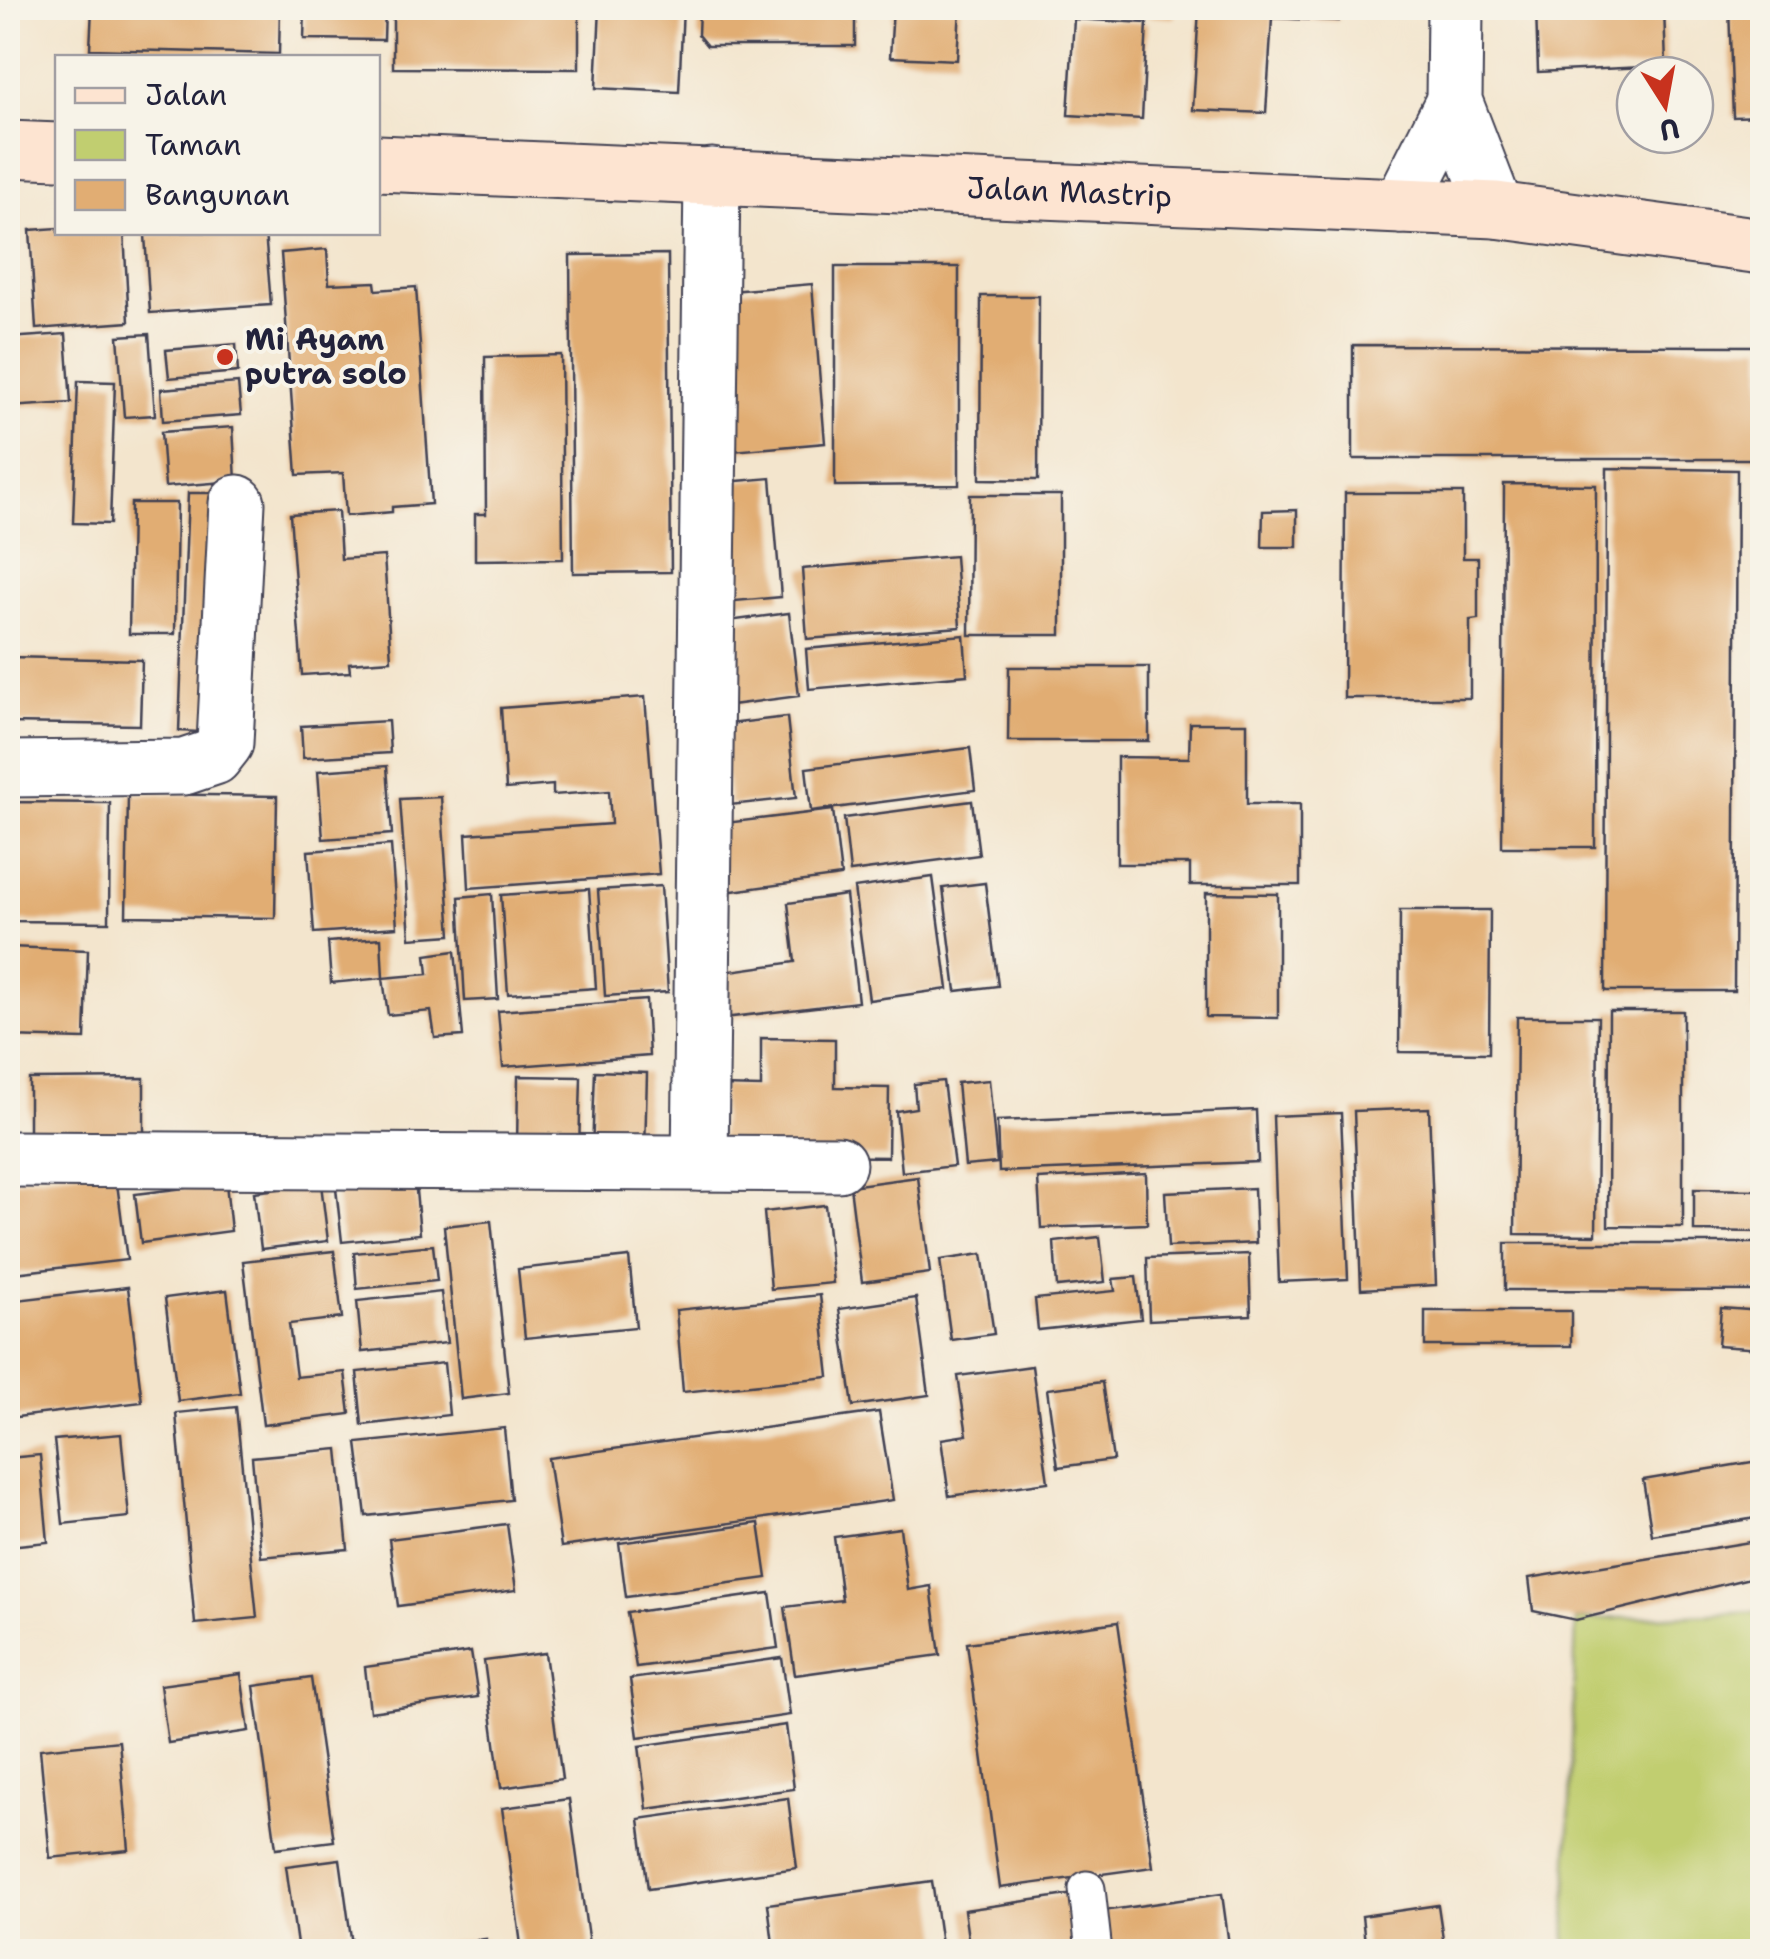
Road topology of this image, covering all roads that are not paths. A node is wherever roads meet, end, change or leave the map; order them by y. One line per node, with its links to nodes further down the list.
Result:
1 (1455, 8): 2 (street)
2 (1454, 101): 7 (street); 8 (street)
3 (8, 149): 4 (main road)
4 (55, 151)
5 (380, 163): 6 (main road, Jalan Mastrip)
6 (712, 176): 7 (main road, Jalan Mastrip); 13 (street)
7 (1400, 206): 8 (main road, Jalan Mastrip)
8 (1496, 210): 9 (main road, Jalan Mastrip)
9 (1762, 246)
10 (236, 504): 11 (street)
11 (8, 769)
12 (8, 1159): 13 (street)
13 (700, 1164): 14 (street)
14 (838, 1164)
15 (1088, 1889): 16 (lane)
16 (1094, 1952)

